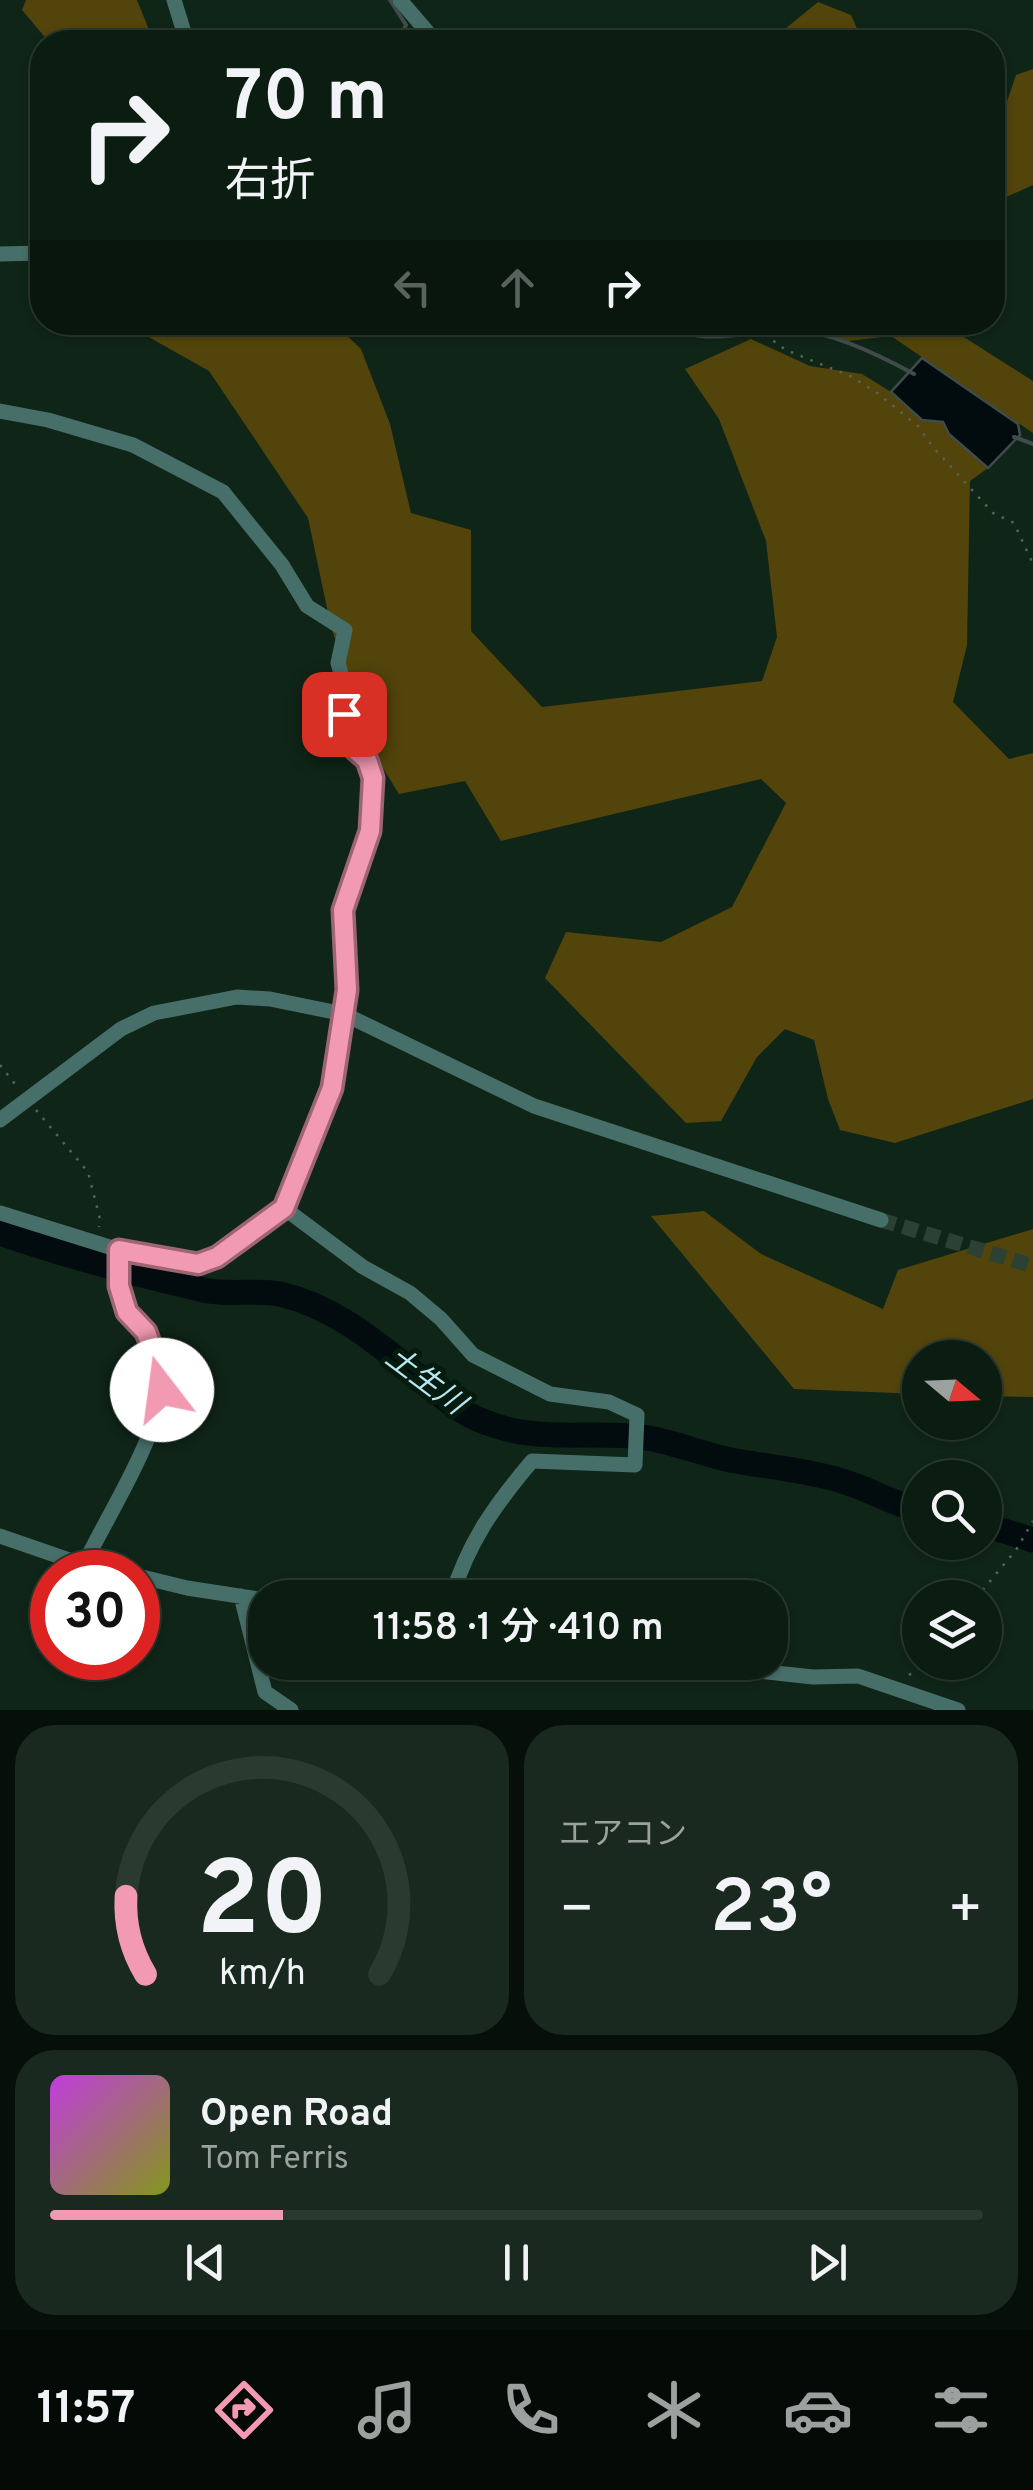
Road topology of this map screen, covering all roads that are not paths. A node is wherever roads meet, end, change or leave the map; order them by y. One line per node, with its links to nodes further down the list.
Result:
1 (174, 0): 3 (street)
2 (400, 0): 4 (street)
3 (183, 30)
4 (426, 30)
5 (0, 254): 6 (street)
6 (30, 254)
7 (0, 410): 8 (street)
8 (344, 1014): 9 (street); 10 (street); 12 (street)
9 (0, 1120)
10 (284, 1208): 13 (street); 17 (street)
11 (0, 1214): 13 (street)
12 (881, 1220)
13 (119, 1250): 16 (street)
14 (0, 1536): 15 (street)
15 (41, 1550)
16 (92, 1550)
17 (458, 1580)
18 (160, 1581): 19 (street)
19 (241, 1596): 20 (street); 23 (street)
20 (248, 1597)
21 (788, 1674): 22 (street)
22 (910, 1702): 24 (street)
23 (291, 1710)
24 (958, 1710)

